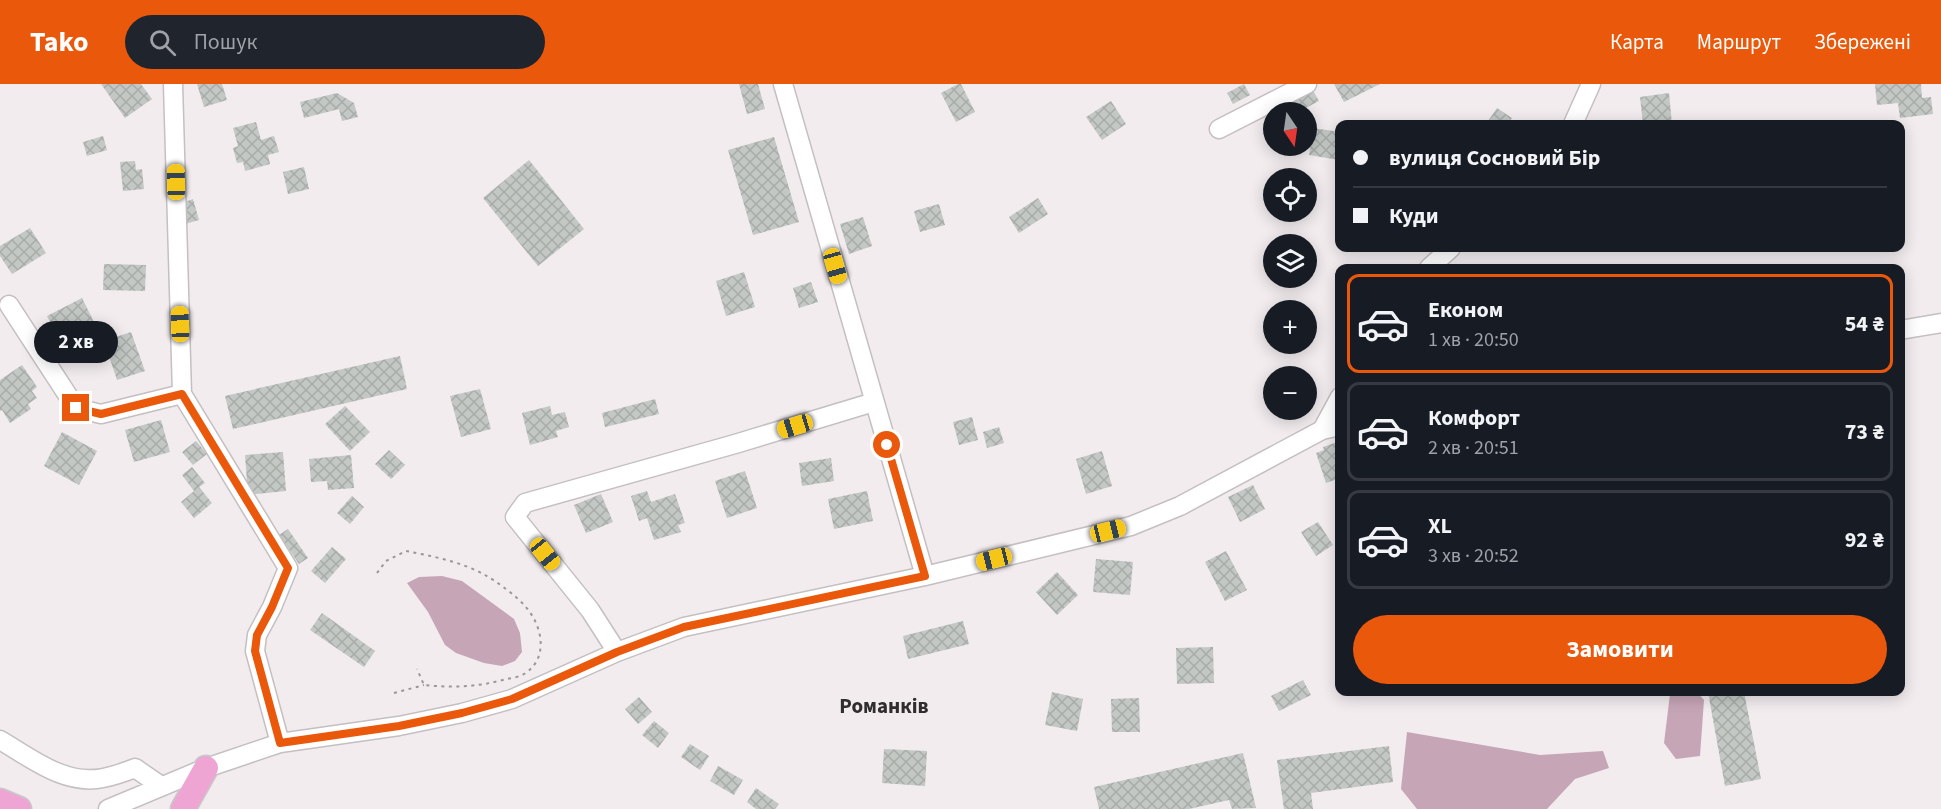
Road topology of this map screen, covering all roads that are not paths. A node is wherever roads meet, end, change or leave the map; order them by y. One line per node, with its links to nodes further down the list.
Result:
1 (172, 84): 12 (street)
2 (783, 84): 13 (street)
3 (1307, 84): 6 (street)
4 (1591, 84): 5 (street)
5 (1575, 120)
6 (1219, 129)
7 (1447, 252): 8 (street)
8 (1433, 264)
9 (9, 305): 12 (street)
10 (1941, 323): 11 (street)
11 (1905, 329)
12 (182, 394): 18 (street)
13 (874, 402): 15 (street); 16 (street)
14 (1331, 428): 15 (street)
15 (925, 576): 16 (street)
16 (617, 652): 18 (street)
17 (0, 740): 20 (street)
18 (280, 743): 19 (street)
19 (206, 768): 20 (street); 24 (main road)
20 (161, 786): 23 (street)
21 (0, 801): 22 (main road)
22 (19, 809)
23 (108, 809)
24 (183, 809)

